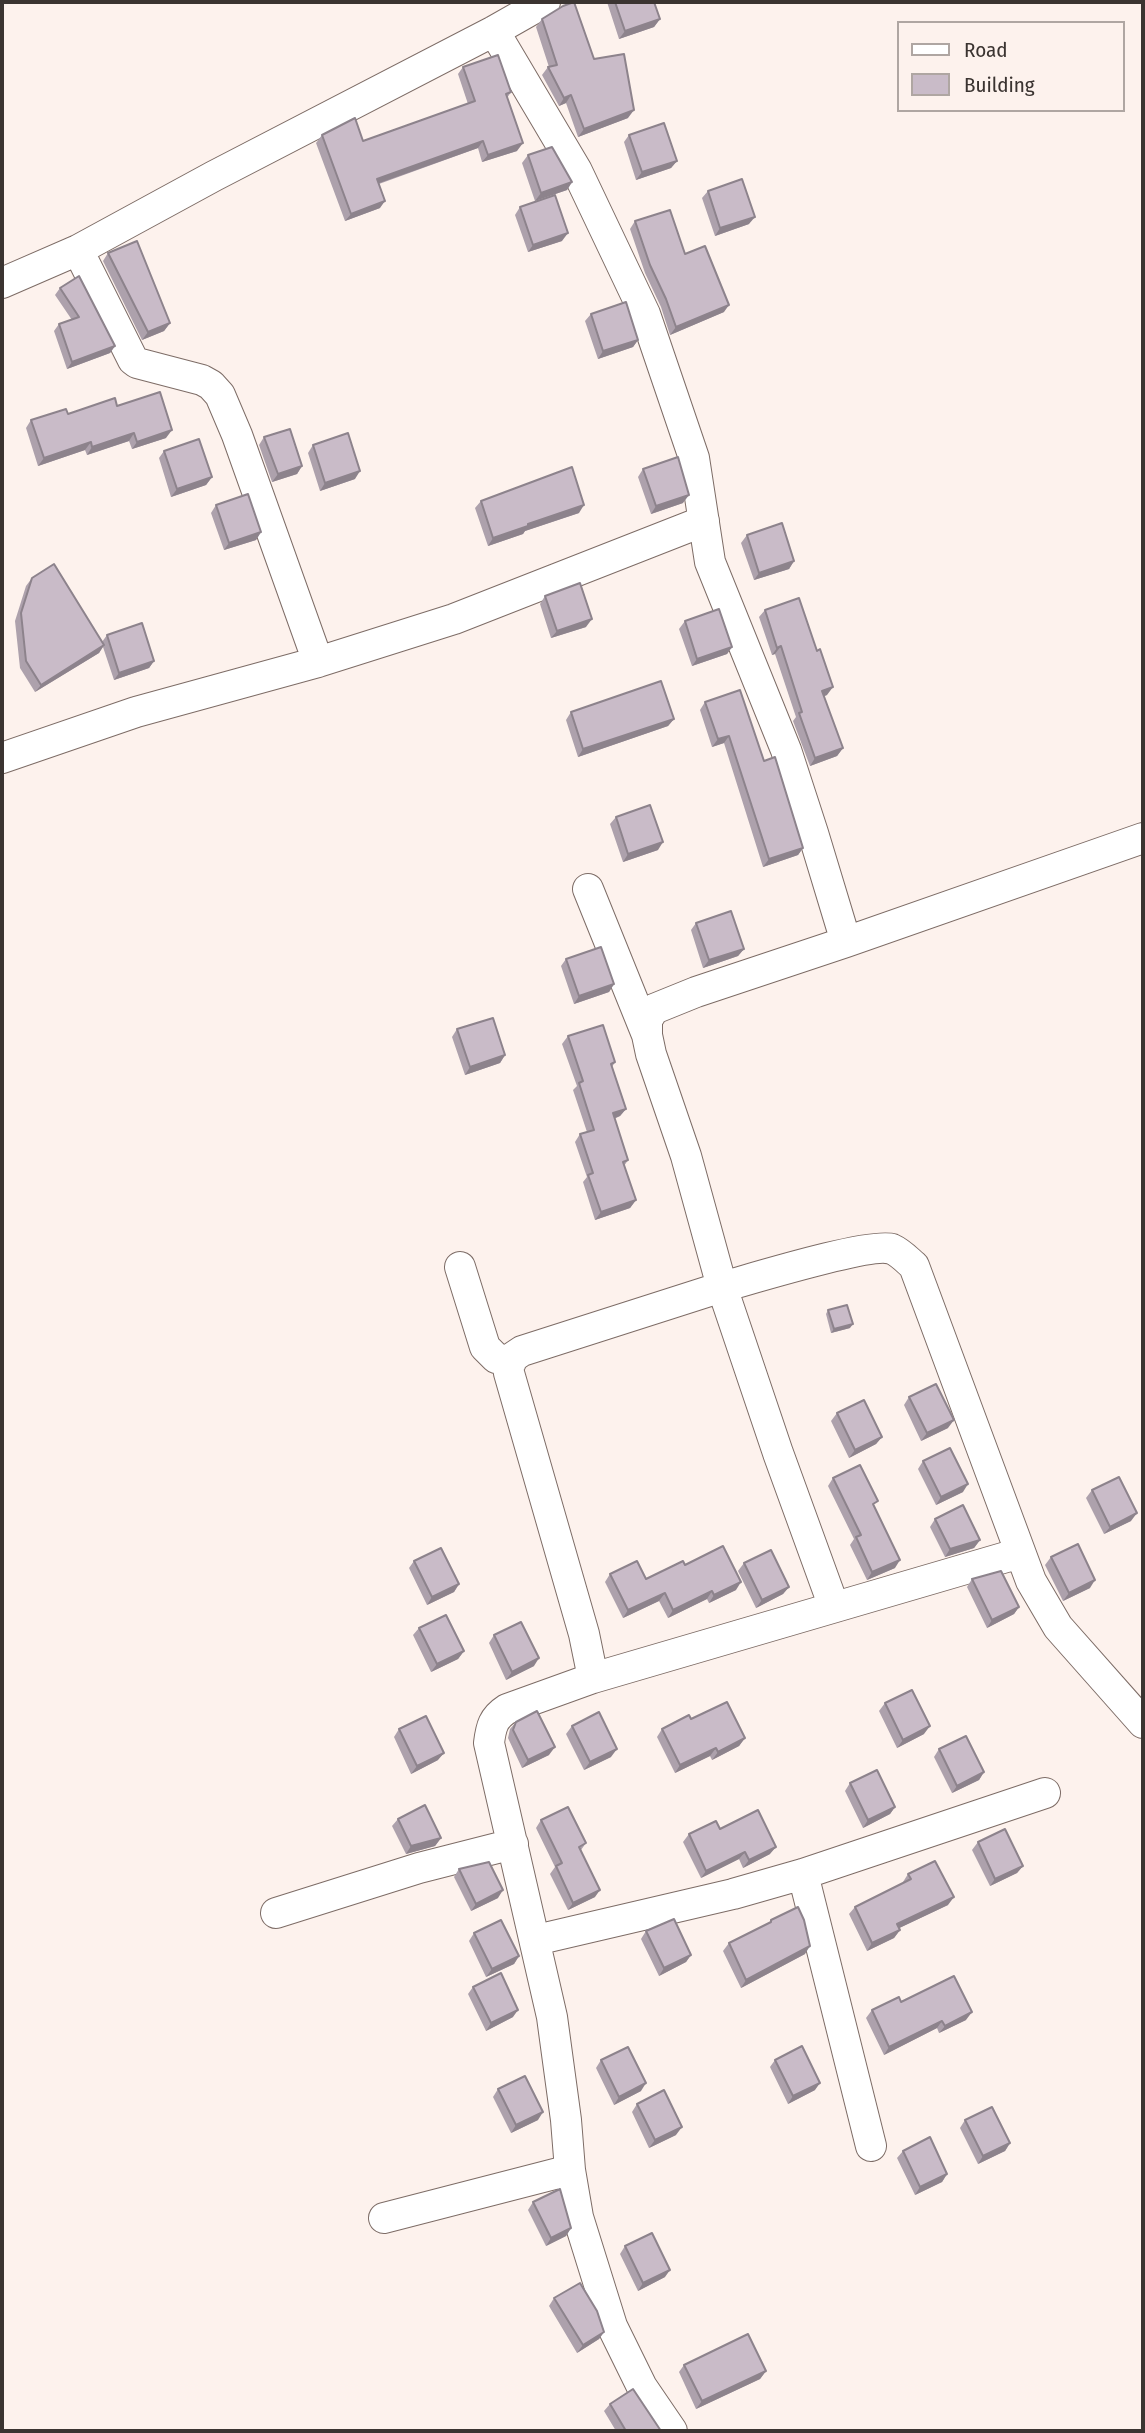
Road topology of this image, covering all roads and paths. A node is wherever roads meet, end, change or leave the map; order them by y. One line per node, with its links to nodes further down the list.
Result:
1 (545, 2): 2 (street)
2 (494, 31): 3 (street); 5 (street)
3 (78, 250): 4 (street); 6 (street)
4 (2, 283)
5 (704, 521): 6 (street); 10 (street)
6 (318, 662): 7 (street)
7 (2, 758)
8 (1143, 838): 10 (street)
9 (588, 889): 11 (street)
10 (846, 942): 11 (street)
11 (646, 1035): 13 (street)
12 (460, 1267): 14 (street)
13 (722, 1287): 14 (street); 15 (street); 16 (street)
14 (510, 1362): 17 (street)
15 (1020, 1553): 16 (street); 18 (street)
16 (834, 1607): 17 (street)
17 (593, 1678): 20 (street)
18 (1143, 1723)
19 (1045, 1793): 21 (street)
20 (513, 1844): 22 (street); 23 (street)
21 (803, 1874): 23 (street); 24 (street)
22 (276, 1913)
23 (536, 1940): 25 (street)
24 (871, 2146)
25 (569, 2170): 26 (street); 27 (street)
26 (384, 2218)
27 (672, 2431)

